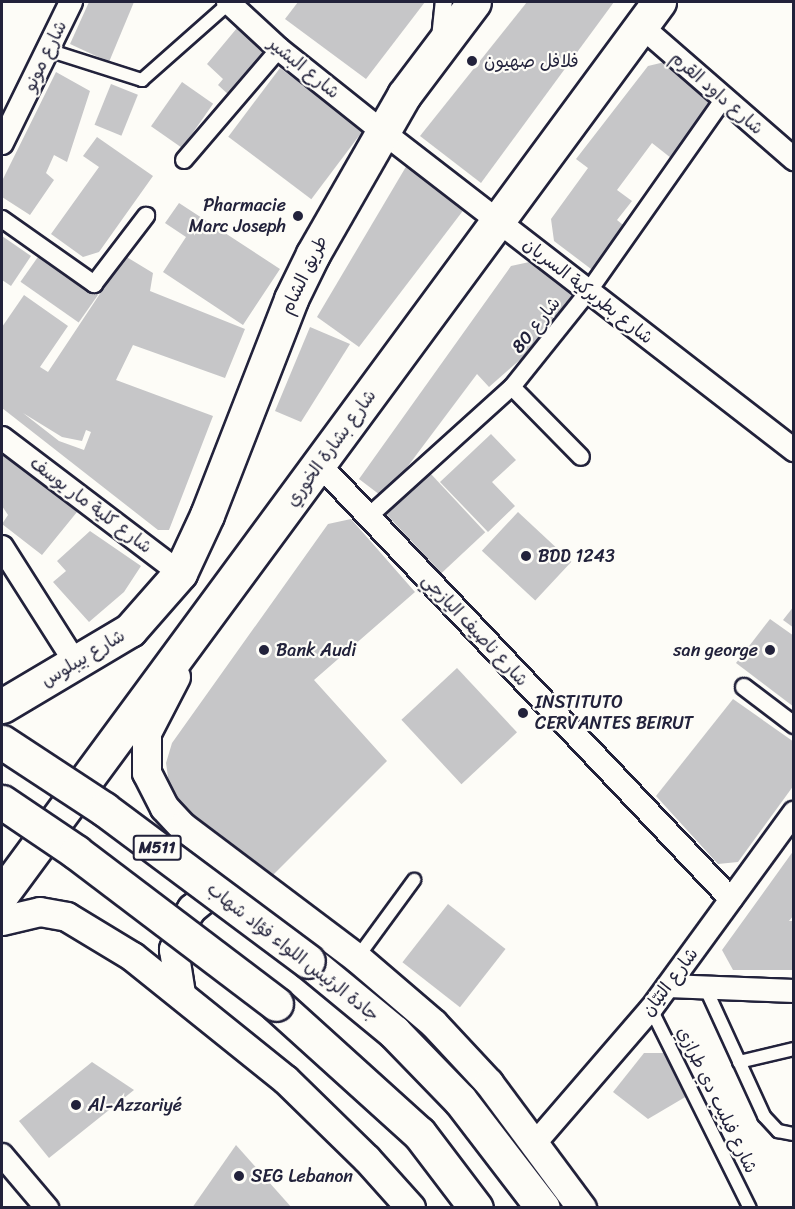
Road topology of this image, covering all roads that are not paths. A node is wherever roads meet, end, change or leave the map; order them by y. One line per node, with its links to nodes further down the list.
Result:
1 (71, 2): 8 (street, شارع مونو)
2 (229, 2): 7 (street, شارع البشير); 8 (lane)
3 (444, 2): 6 (street)
4 (474, 2): 6 (main road, طريق الشام)
5 (650, 14): 9 (street, شارع داود القرم); 16 (main road, شارع بشارة الخوري)
6 (439, 45): 10 (main road, طريق الشام)
7 (279, 49): 10 (street, شارع البشير); 13 (street)
8 (48, 50): 11 (street, شارع مونو)
9 (723, 100): 12 (street, شارع داود القرم); 17 (street, شارع 80)
10 (383, 132): 16 (street, شارع بطريركية السريان); 25 (main road, طريق الشام)
11 (2, 143)
12 (794, 159)
13 (184, 160)
14 (146, 216): 15 (street)
15 (2, 219)
16 (498, 219): 17 (street, شارع بطريركية السريان); 22 (main road, شارع بشارة الخوري)
17 (588, 292): 18 (street, شارع 80); 20 (street, شارع بطريركية السريان)
18 (512, 387): 21 (street); 23 (street, شارع 80)
19 (2, 438): 25 (street, شارع كلية مار يوسف)
20 (794, 450)
21 (581, 458)
22 (319, 464): 23 (street, شارع ناصيف اليازجي); 26 (main road, شارع بشارة الخوري)
23 (368, 517): 37 (street, شارع ناصيف اليازجي)
24 (2, 547): 27 (street)
25 (180, 573): 27 (main road, شارع بيبلوس)
26 (216, 604): 35 (street); 36 (main road, شارع بشارة الخوري)
27 (77, 665): 29 (main road, شارع بيبلوس)
28 (744, 687): 30 (street)
29 (5, 699)
30 (794, 725)
31 (2, 742): 53 (main road, جادة الرئيس اللواء فؤاد شهاب / M511, bridge)
32 (2, 802): 52 (main road, M511, bridge)
33 (794, 813): 37 (street, شارع التيّان)
34 (414, 879): 39 (lane)
35 (265, 887): 39 (street); 43 (street)
36 (2, 894)
37 (731, 899): 40 (street, شارع التيّان)
38 (2, 921): 43 (street)
39 (357, 958): 48 (street)
40 (668, 986): 41 (street); 44 (street, شارع التيّان)
41 (705, 987): 42 (street); 46 (lane)
42 (794, 991)
43 (181, 994): 51 (street)
44 (651, 1009): 48 (street, شارع التيّان); 55 (lane, شارع فيليب دي طرازي)
45 (794, 1049): 46 (lane)
46 (739, 1062): 47 (lane)
47 (794, 1134)
48 (536, 1142): 54 (street)
49 (2, 1155): 50 (street)
50 (47, 1208)
51 (411, 1208)
52 (476, 1208)
53 (543, 1208)
54 (582, 1208)
55 (750, 1208)

